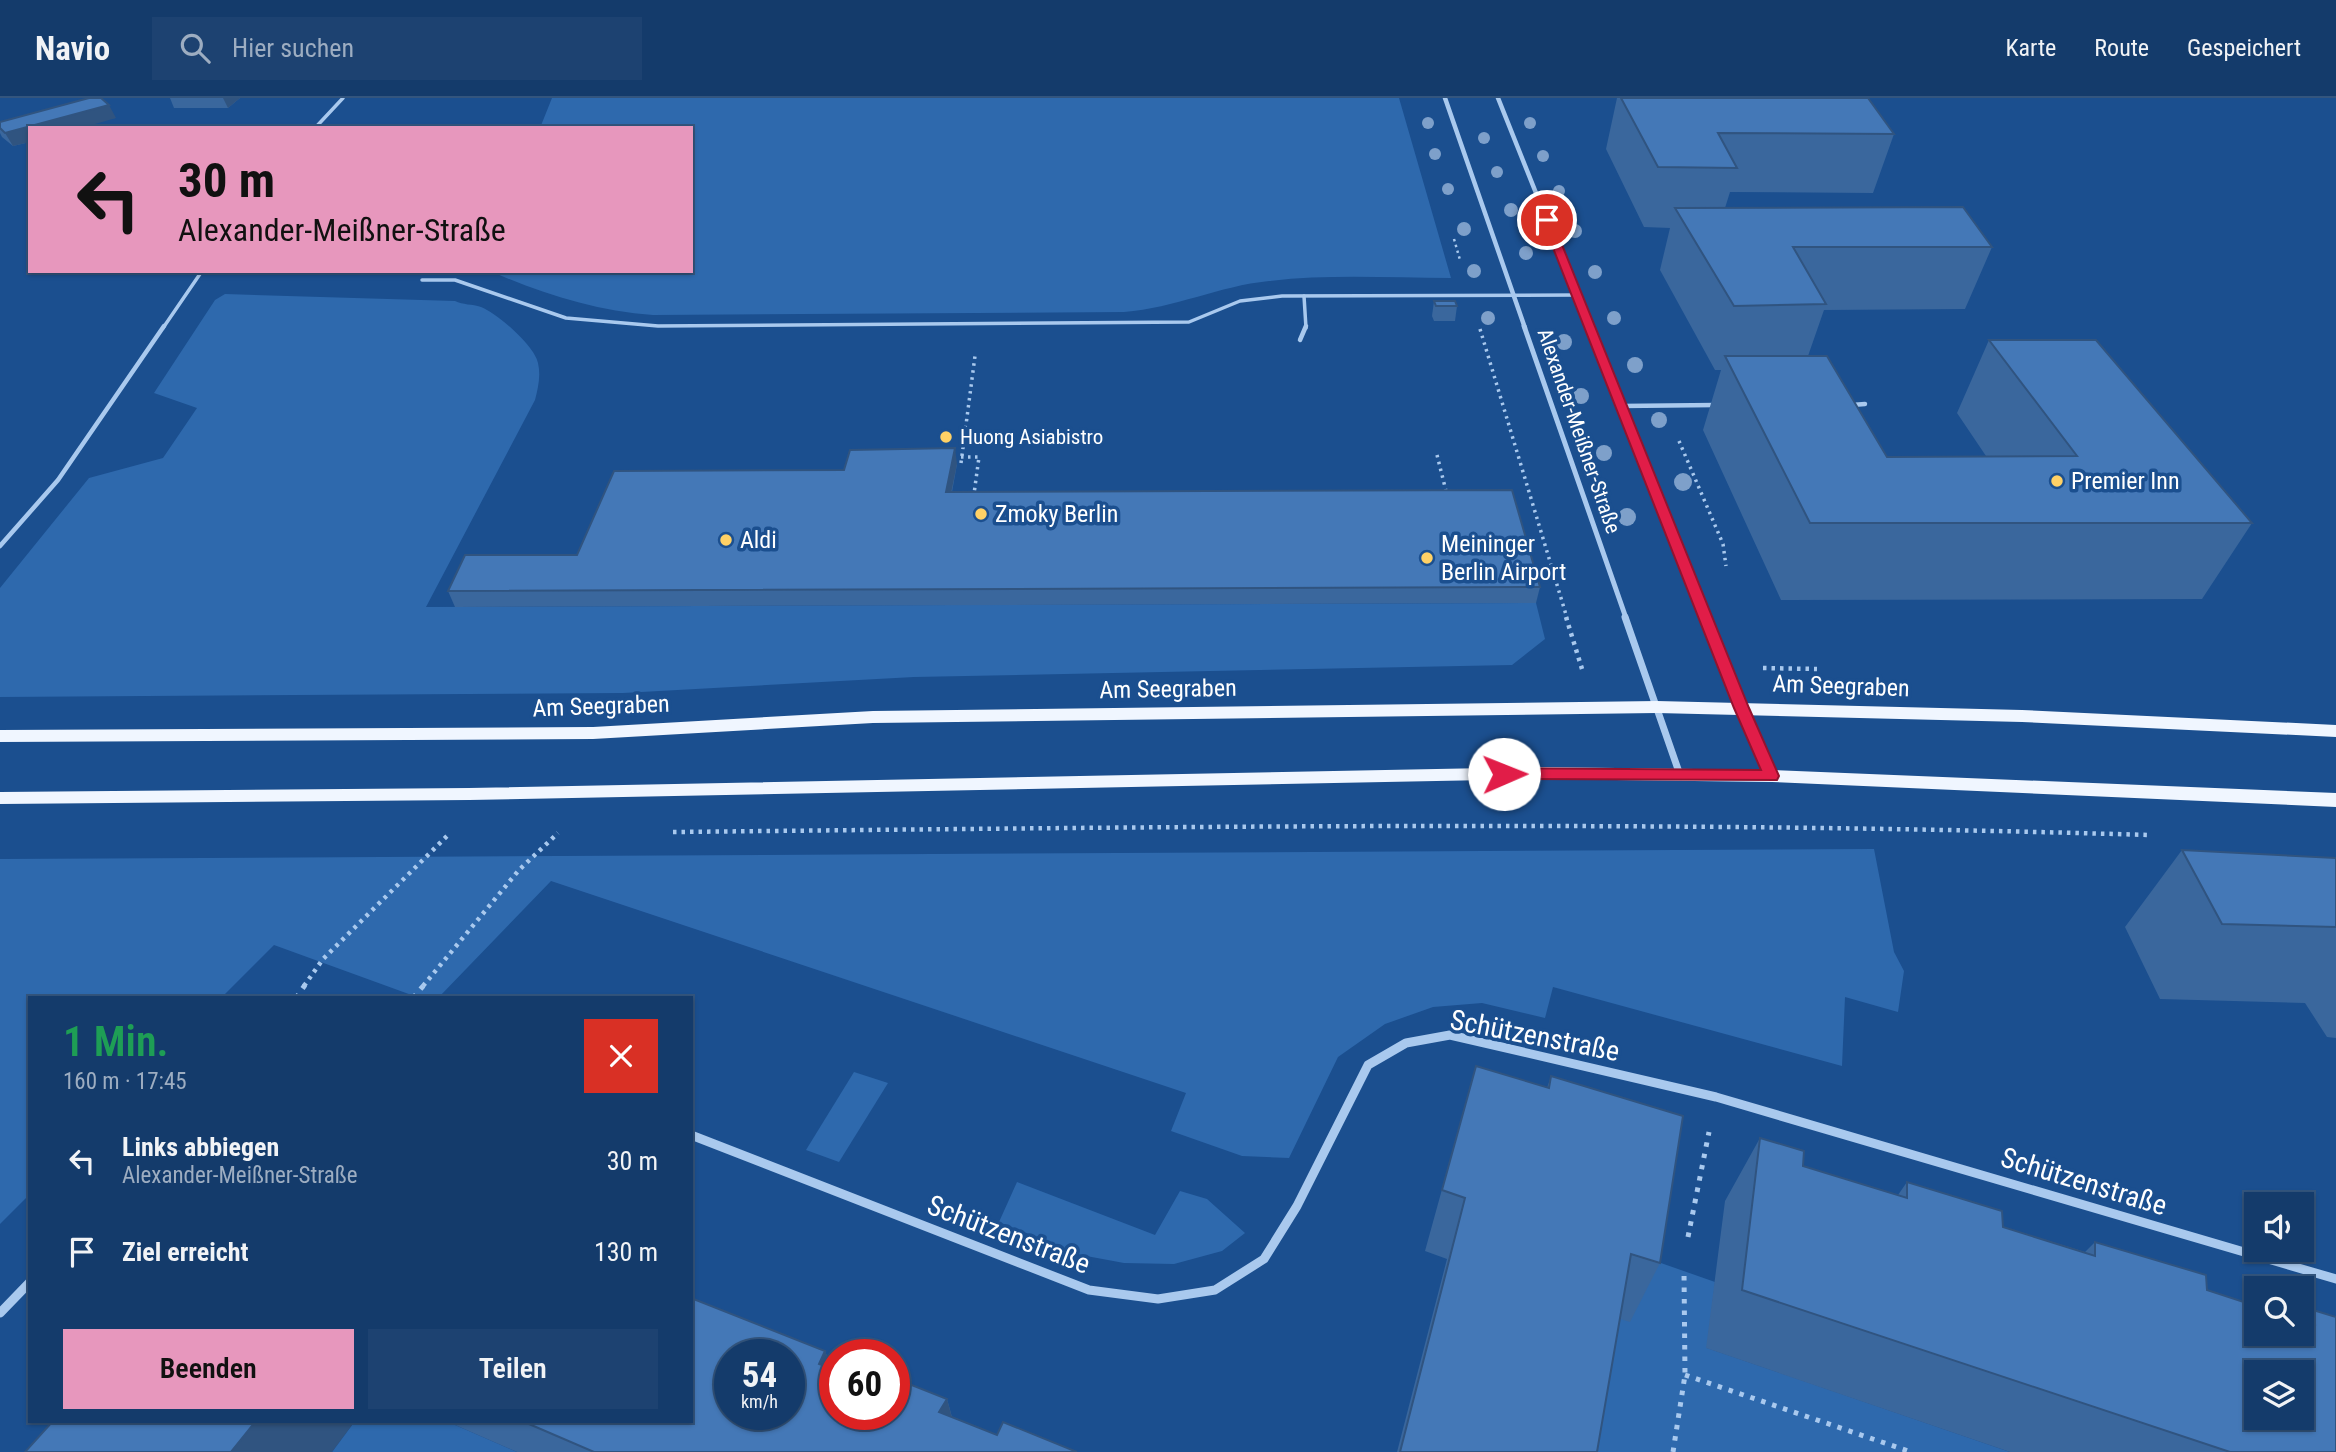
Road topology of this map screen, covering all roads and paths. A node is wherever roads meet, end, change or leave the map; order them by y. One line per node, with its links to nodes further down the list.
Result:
1 (343, 98): 4 (lane)
2 (1445, 98): 8 (street, Alexander-Meißner-Straße)
3 (1498, 98): 10 (street, Alexander-Meißner-Straße)
4 (318, 126)
5 (1451, 230): 9 (path)
6 (201, 273): 27 (lane)
7 (422, 280): 12 (lane)
8 (1513, 294): 9 (lane); 10 (lane); 30 (street, Alexander-Meißner-Straße)
9 (1470, 295): 11 (lane); 29 (path)
10 (1577, 295): 17 (street, Alexander-Meißner-Straße)
11 (1304, 296): 12 (lane); 13 (lane)
12 (979, 323): 20 (path)
13 (1300, 340)
14 (1865, 404): 16 (lane)
15 (1727, 405): 18 (lane)
16 (1851, 405)
17 (1621, 406): 18 (lane); 31 (street, Alexander-Meißner-Straße)
18 (1664, 406): 28 (path)
19 (1437, 455): 24 (path)
20 (961, 457): 21 (path); 22 (path)
21 (961, 463)
22 (988, 494)
23 (1433, 495): 24 (path)
24 (1447, 495): 25 (path); 26 (path)
25 (1460, 495)
26 (1451, 506)
27 (0, 546)
28 (1727, 570)
29 (1573, 632)
30 (1657, 707): 31 (main road, Am Seegraben); 33 (main road, Am Seegraben); 34 (street, Alexander-Meißner-Straße)
31 (1742, 708): 32 (main road, Am Seegraben); 35 (street, Alexander-Meißner-Straße)
32 (2336, 731)
33 (0, 736)
34 (1680, 775): 35 (main road); 36 (main road)
35 (1772, 776): 37 (main road)
36 (0, 798)
37 (2336, 800)
38 (669, 832): 41 (path)
39 (572, 833): 43 (path)
40 (449, 834): 42 (path)
41 (2158, 835)
42 (297, 996)
43 (415, 996)
44 (1716, 1097): 45 (street, Schützenstraße); 46 (path); 48 (street, Schützenstraße)
45 (693, 1136)
46 (1688, 1237)
47 (1684, 1272): 51 (path)
48 (2336, 1279)
49 (28, 1284): 50 (street)
50 (0, 1313)
51 (1685, 1375): 52 (path); 53 (path)
52 (1673, 1452)
53 (1911, 1452)

